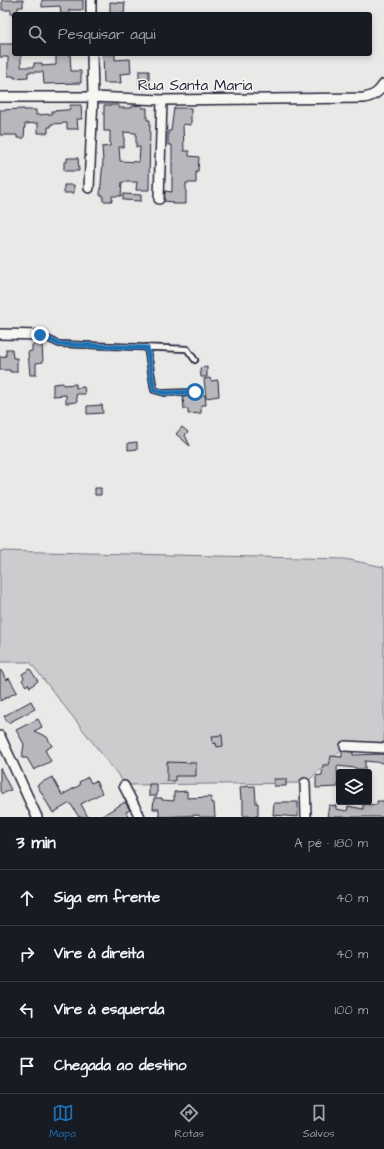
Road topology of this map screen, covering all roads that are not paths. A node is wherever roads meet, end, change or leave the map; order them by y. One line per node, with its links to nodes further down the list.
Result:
1 (91, 0): 2 (street)
2 (91, 12)
3 (92, 56): 5 (street)
4 (384, 84): 7 (street, Rua Santa Maria)
5 (93, 96): 6 (street, Rua Santa Maria); 7 (street, Rua Santa Maria); 8 (street)
6 (0, 97)
7 (162, 100): 9 (street)
8 (89, 188)
9 (159, 199)
10 (0, 334): 11 (street)
11 (40, 335): 12 (lane)
12 (147, 348): 13 (lane); 14 (lane)
13 (195, 360)
14 (195, 392)
15 (0, 736): 20 (street)
16 (345, 746): 17 (street)
17 (384, 748)
18 (305, 783): 22 (street)
19 (124, 786): 21 (street)
20 (38, 817)
21 (140, 817)
22 (306, 817)

